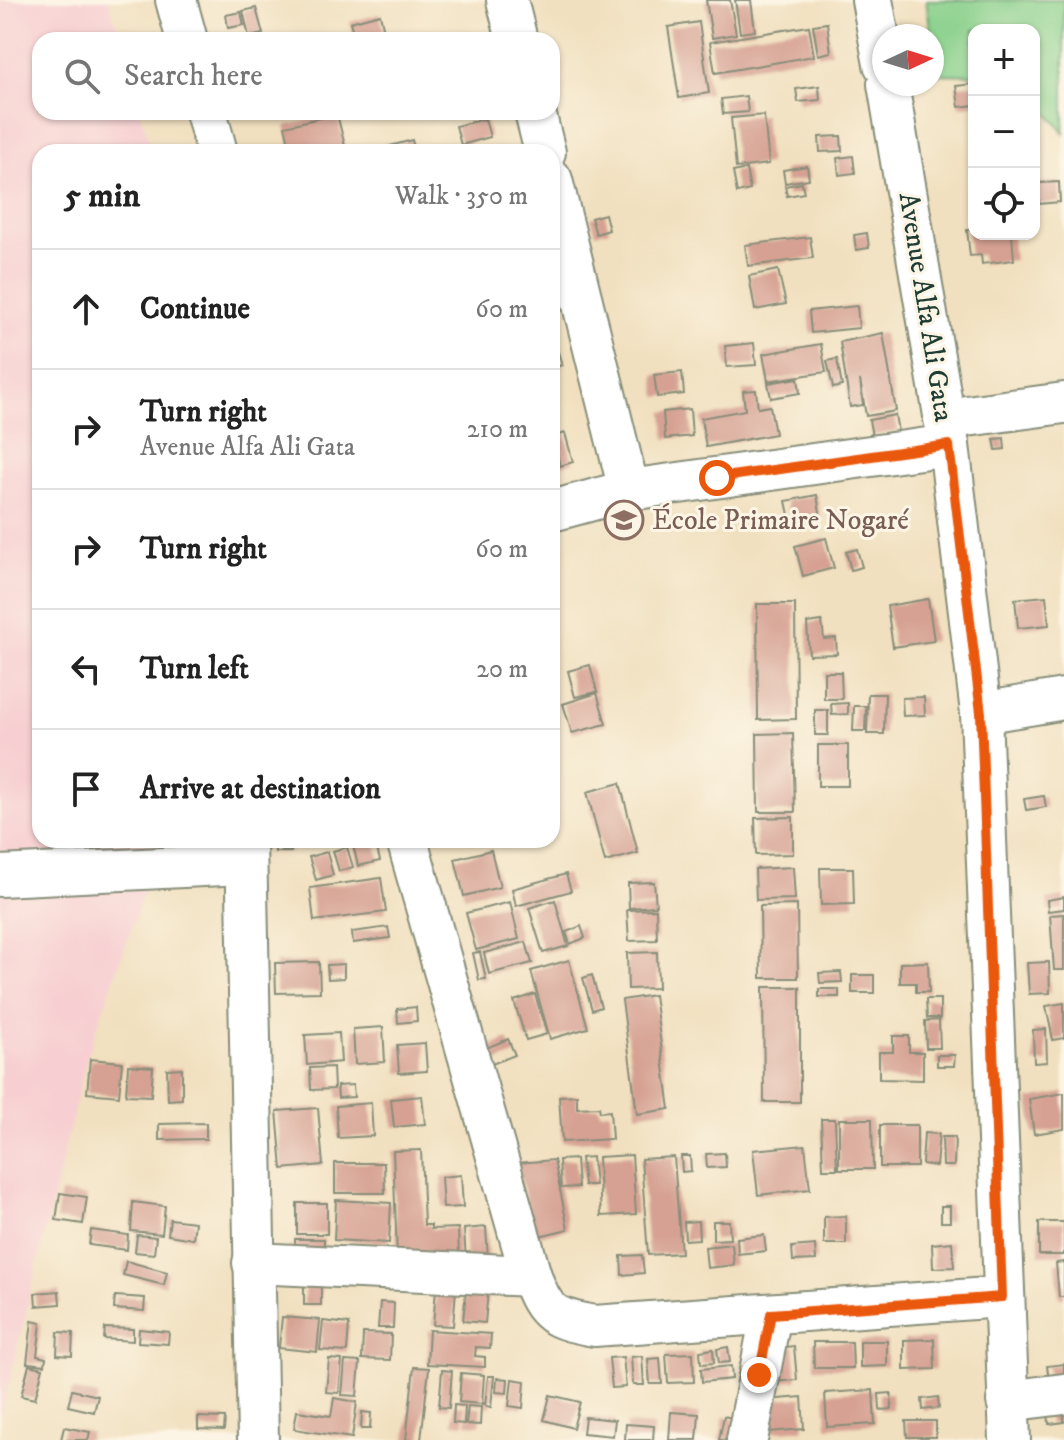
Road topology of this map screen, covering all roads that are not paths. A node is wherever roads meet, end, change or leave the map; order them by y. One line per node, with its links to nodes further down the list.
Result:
1 (176, 0): 5 (street)
2 (507, 0): 6 (street)
3 (872, 0): 4 (street)
4 (876, 24)
5 (185, 32)
6 (515, 32)
7 (890, 96): 14 (street, Avenue Alfa Ali Gata)
8 (208, 120): 10 (street)
9 (537, 120): 11 (street)
10 (215, 144)
11 (543, 144)
12 (560, 212): 15 (street)
13 (1064, 403): 14 (street)
14 (947, 432): 15 (street); 18 (street, Avenue Alfa Ali Gata)
15 (629, 490): 16 (street)
16 (560, 509)
17 (1064, 699): 18 (street)
18 (981, 713): 24 (street, Avenue Alfa Ali Gata)
19 (409, 848): 23 (street)
20 (245, 852): 21 (street); 22 (street)
21 (0, 876)
22 (253, 1263): 23 (street); 28 (street)
23 (531, 1276): 25 (street)
24 (1002, 1297): 25 (street); 27 (street, Avenue Alfa Ali Gata)
25 (771, 1314): 29 (street)
26 (1064, 1394): 27 (street)
27 (1008, 1421)
28 (258, 1440)
29 (747, 1440)

